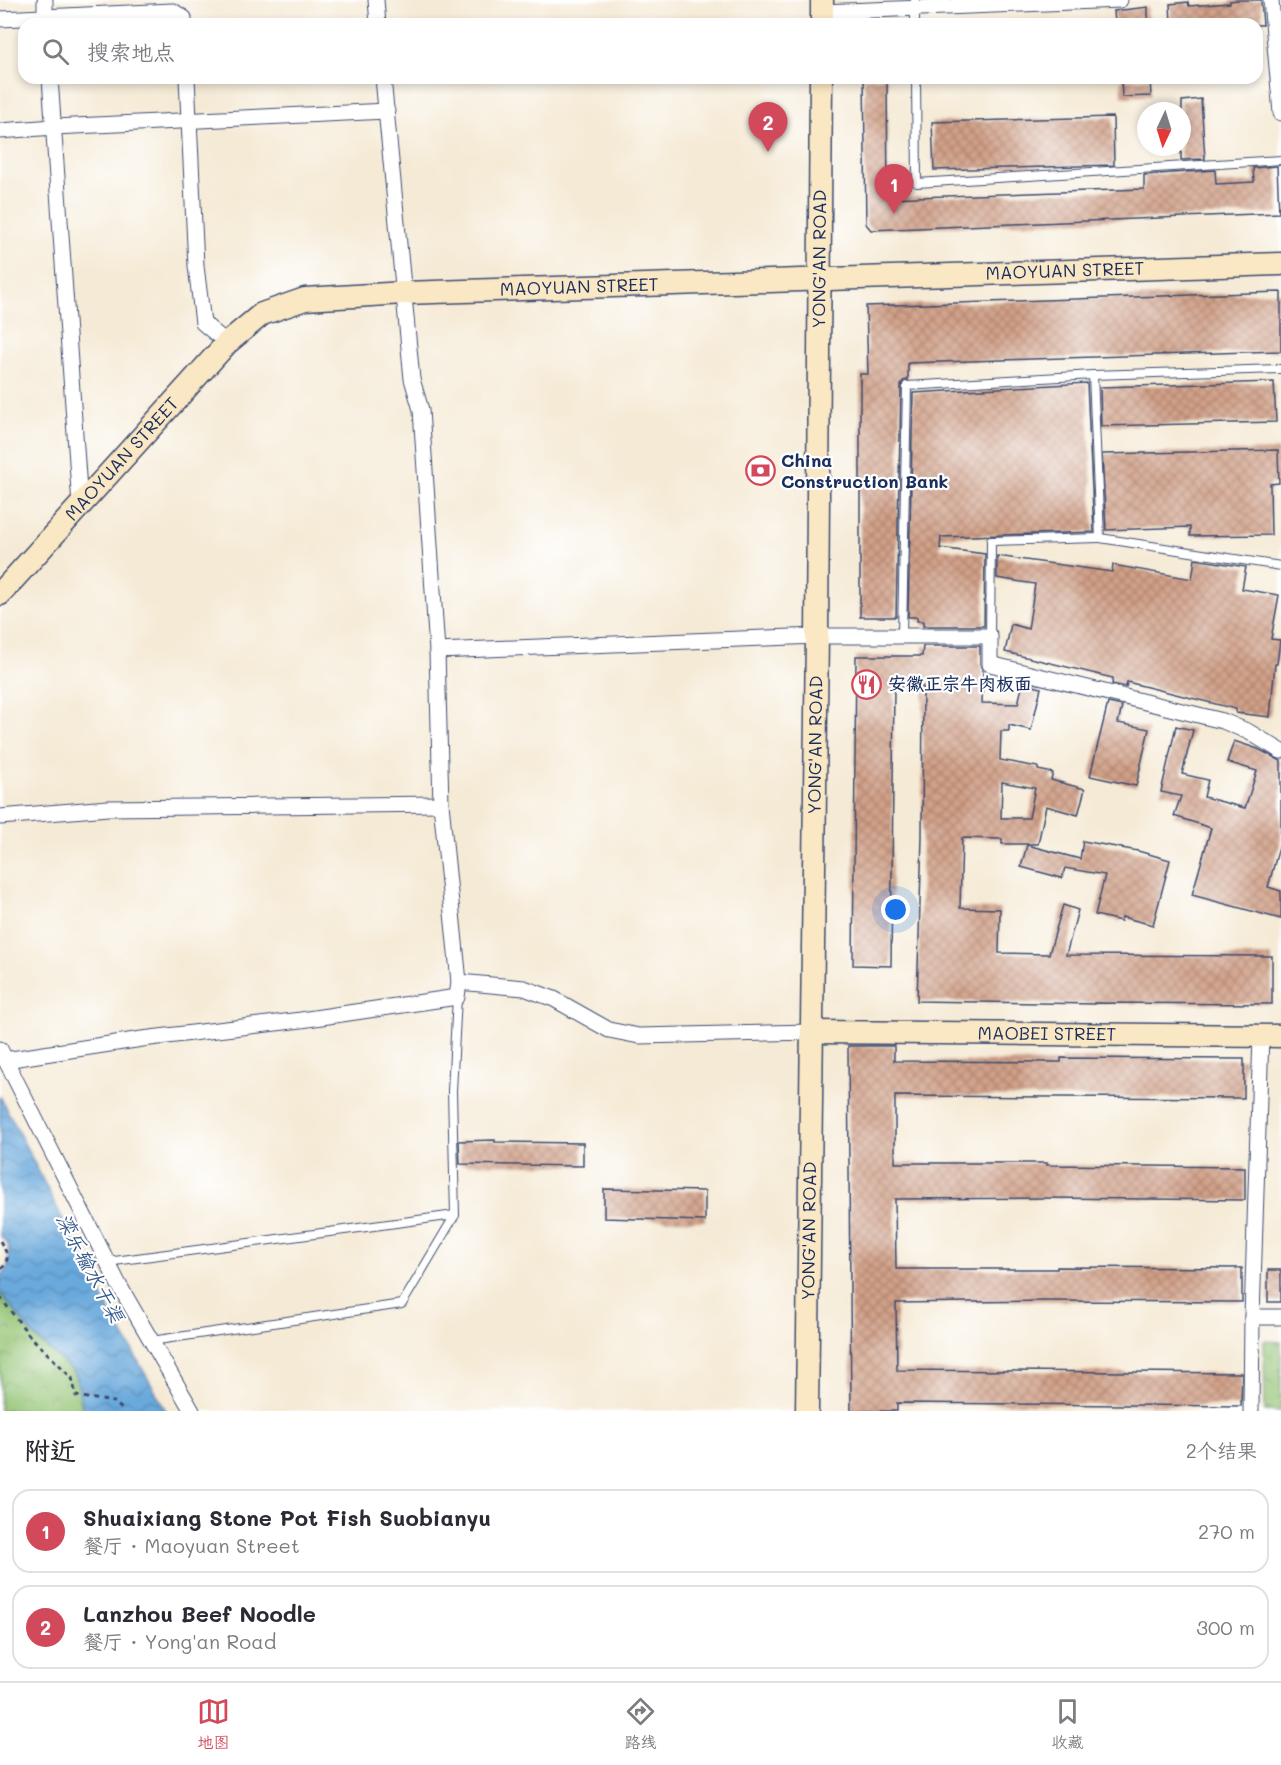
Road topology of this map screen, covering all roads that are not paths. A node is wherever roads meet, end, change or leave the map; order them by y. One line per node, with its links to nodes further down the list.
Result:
1 (45, 0): 7 (street)
2 (376, 0): 10 (street)
3 (1271, 0): 19 (street)
4 (1110, 1): 5 (street)
5 (915, 11): 6 (street)
6 (822, 12)
7 (45, 18)
8 (83, 18): 9 (street)
9 (184, 18)
10 (378, 18)
11 (0, 20): 12 (street)
12 (18, 20)
13 (50, 84): 21 (street)
14 (187, 84): 20 (street)
15 (384, 84): 18 (street)
16 (821, 84): 25 (street, YONG'AN ROAD)
17 (916, 84): 23 (lane)
18 (387, 111): 20 (street); 26 (street)
19 (1281, 113)
20 (189, 121): 21 (street); 27 (street)
21 (54, 127): 22 (street); 30 (street)
22 (0, 131)
23 (1281, 160)
24 (1281, 264): 25 (street, MAOYUAN STREET)
25 (819, 280): 26 (street, MAOYUAN STREET); 34 (street, YONG'AN ROAD)
26 (404, 293): 27 (street, MAOYUAN STREET); 37 (street)
27 (226, 343): 30 (street, MAOYUAN STREET)
28 (1281, 369): 29 (lane)
29 (1093, 375): 31 (lane); 35 (lane)
30 (80, 505): 33 (street, MAOYUAN STREET)
31 (1100, 538): 32 (lane); 36 (lane)
32 (1281, 566)
33 (0, 594)
34 (817, 636): 35 (street); 37 (street); 42 (street, YONG'AN ROAD)
35 (902, 636): 36 (street)
36 (990, 636): 38 (street)
37 (437, 651): 39 (street)
38 (1281, 751)
39 (441, 804): 40 (street); 41 (street)
40 (0, 817)
41 (458, 989): 42 (street); 44 (street); 45 (lane)
42 (813, 1032): 43 (street, MAOBEI STREET); 51 (street, YONG'AN ROAD)
43 (1271, 1035): 47 (street)
44 (3, 1054): 46 (street)
45 (455, 1215): 46 (lane); 49 (lane)
46 (107, 1262): 49 (street)
47 (1252, 1317): 48 (street); 52 (street)
48 (1281, 1317)
49 (151, 1341): 50 (street)
50 (192, 1411)
51 (807, 1411)
52 (1251, 1411)

